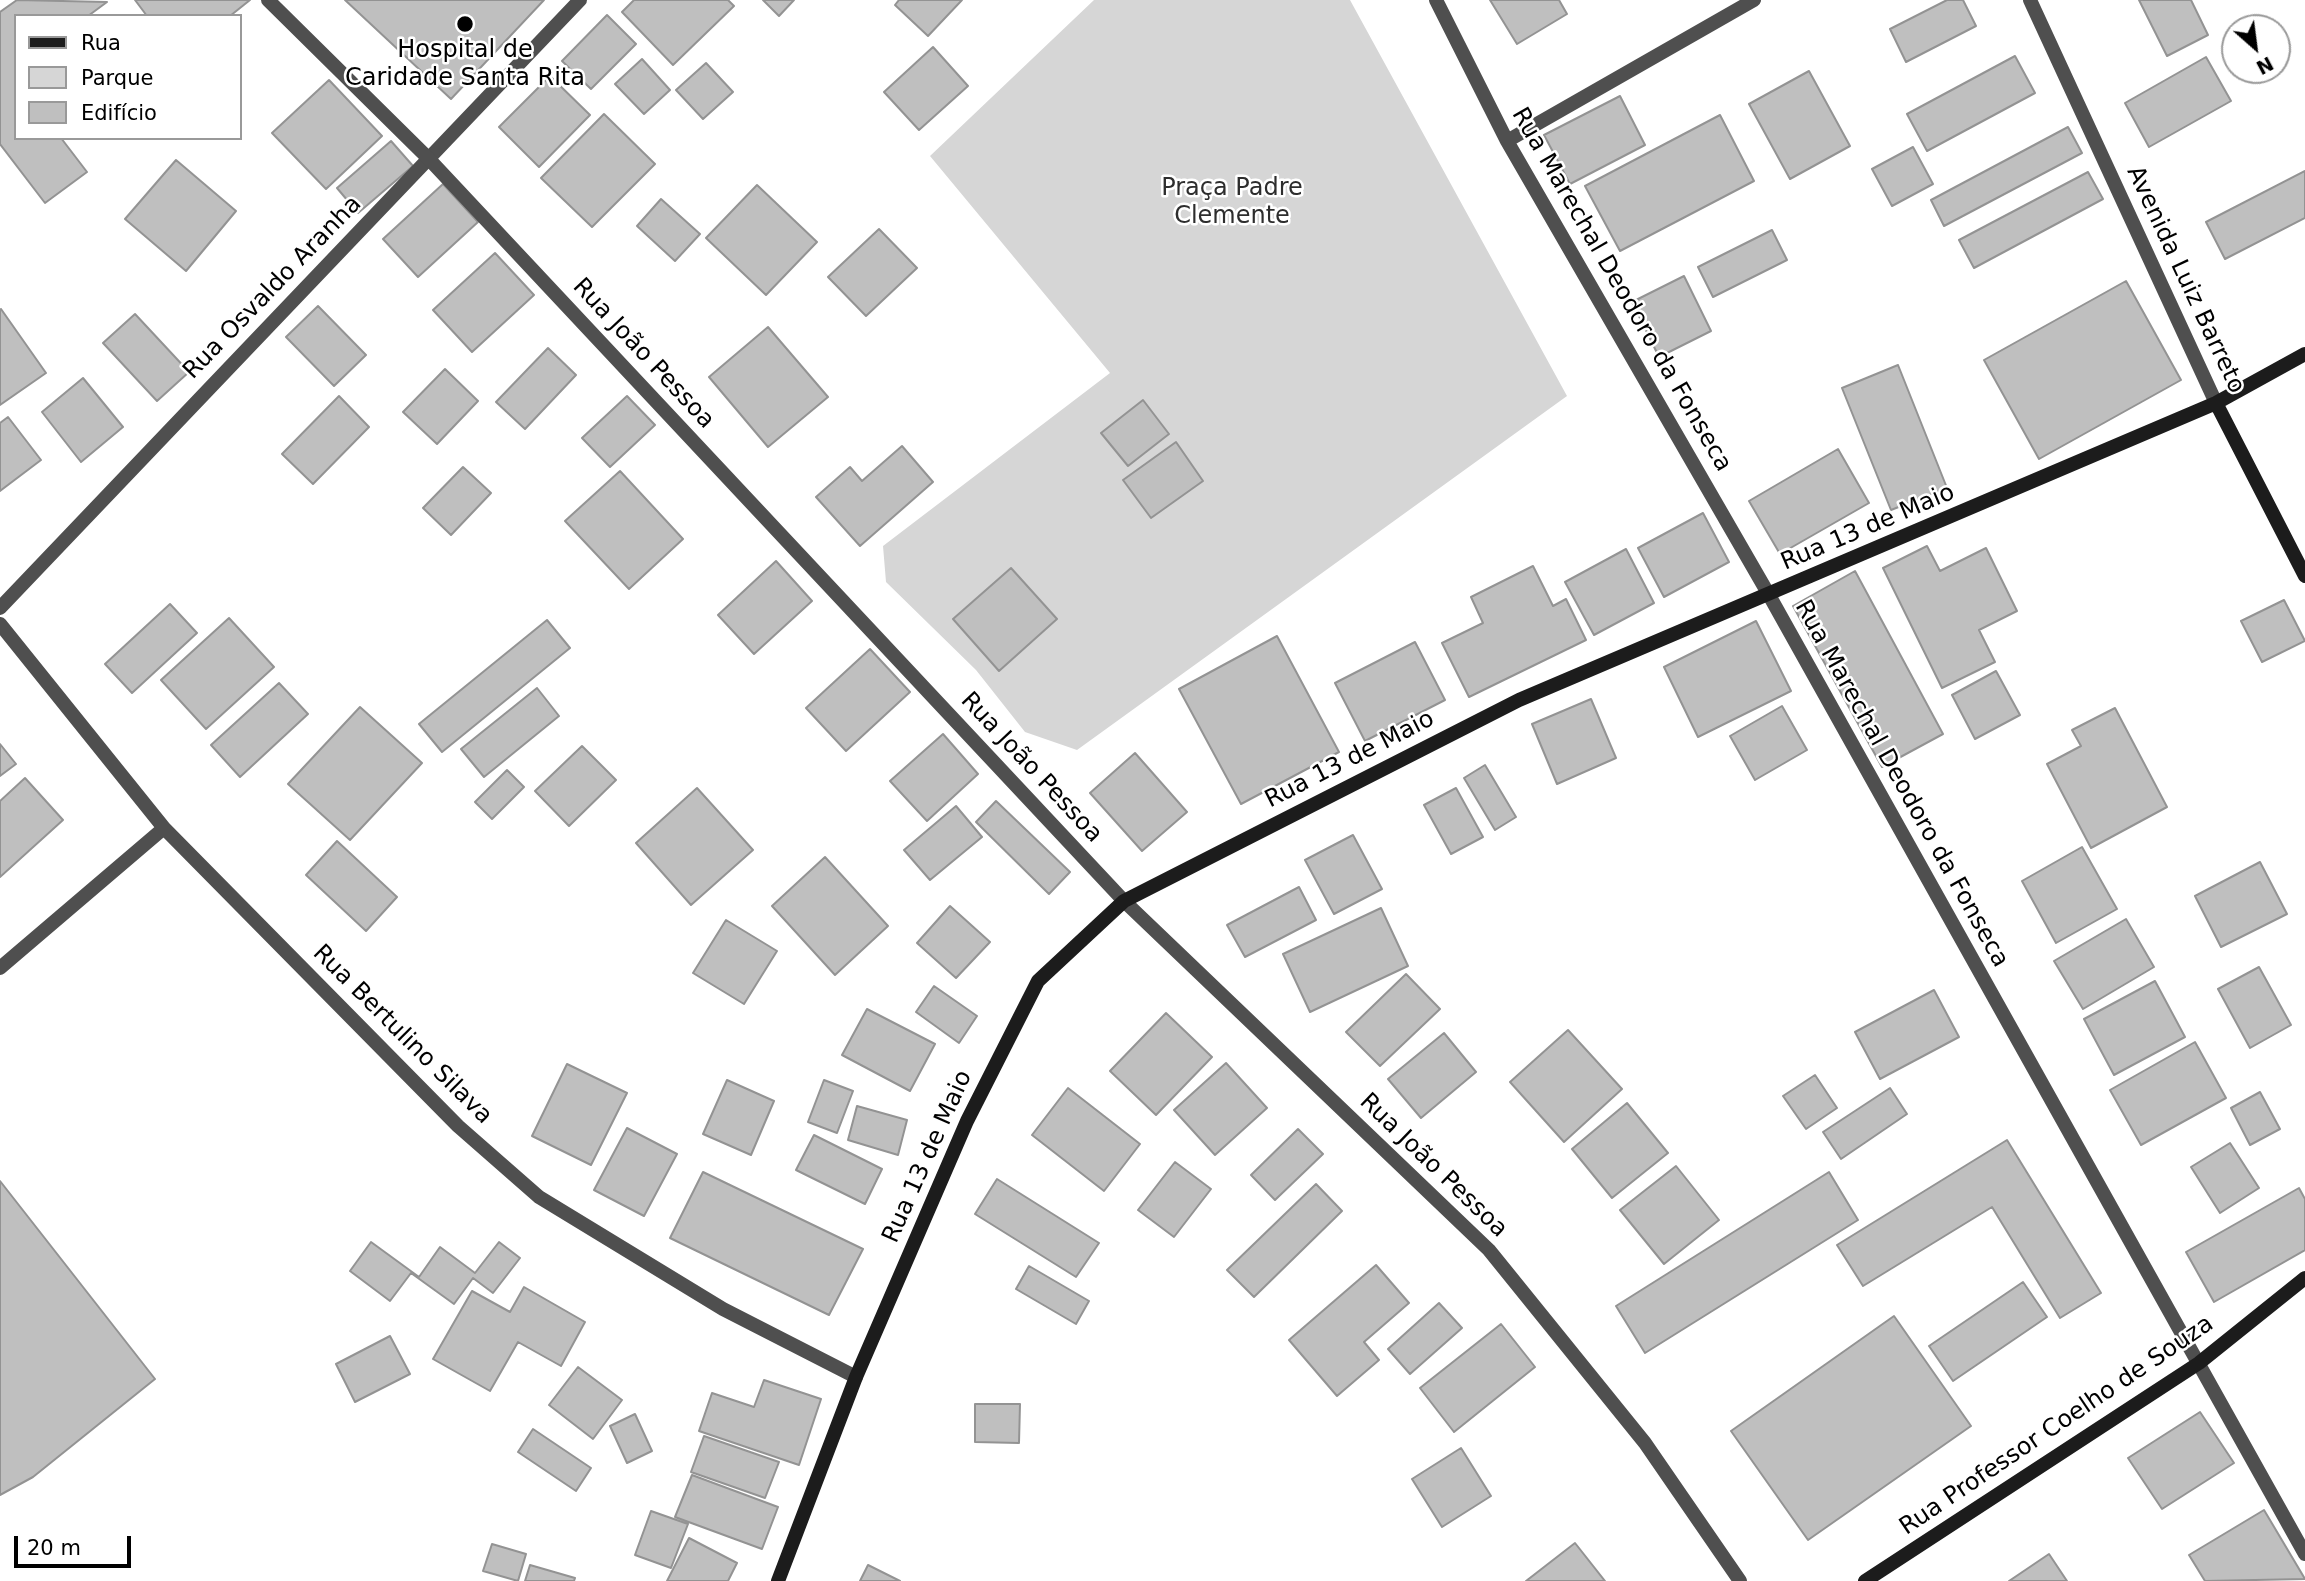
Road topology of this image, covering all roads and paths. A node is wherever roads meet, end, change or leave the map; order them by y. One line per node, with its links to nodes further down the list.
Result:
1 (268, 0): 7 (street, Rua João Pessoa)
2 (580, 0): 7 (street, Rua Osvaldo Aranha)
3 (1436, 0): 6 (street, Rua Marechal Deodoro da Fonseca)
4 (1754, 0): 6 (street)
5 (2030, 0): 9 (street, Avenida Luiz Barreto)
6 (1507, 141): 11 (street, Rua Marechal Deodoro da Fonseca)
7 (428, 158): 12 (street, Rua Osvaldo Aranha); 15 (street, Rua João Pessoa)
8 (2305, 354): 9 (main road, Rua 13 de Maio)
9 (2217, 403): 10 (main road, Avenida Luiz Barreto); 11 (main road, Rua 13 de Maio)
10 (2305, 576)
11 (1769, 595): 15 (main road, Rua 13 de Maio); 18 (street, Rua Marechal Deodoro da Fonseca)
12 (0, 608)
13 (0, 624): 14 (street, Rua Bertulino Silava)
14 (164, 828): 16 (street); 19 (street, Rua Bertulino Silava)
15 (1124, 901): 19 (main road, Rua 13 de Maio); 22 (street, Rua João Pessoa)
16 (0, 968)
17 (2305, 1278): 18 (main road, Rua Professor Coelho de Souza)
18 (2199, 1363): 20 (street, Rua Marechal Deodoro da Fonseca); 23 (main road, Rua Professor Coelho de Souza)
19 (856, 1377): 21 (main road, Rua 13 de Maio)
20 (2305, 1554)
21 (778, 1581)
22 (1740, 1581)
23 (1865, 1581)

